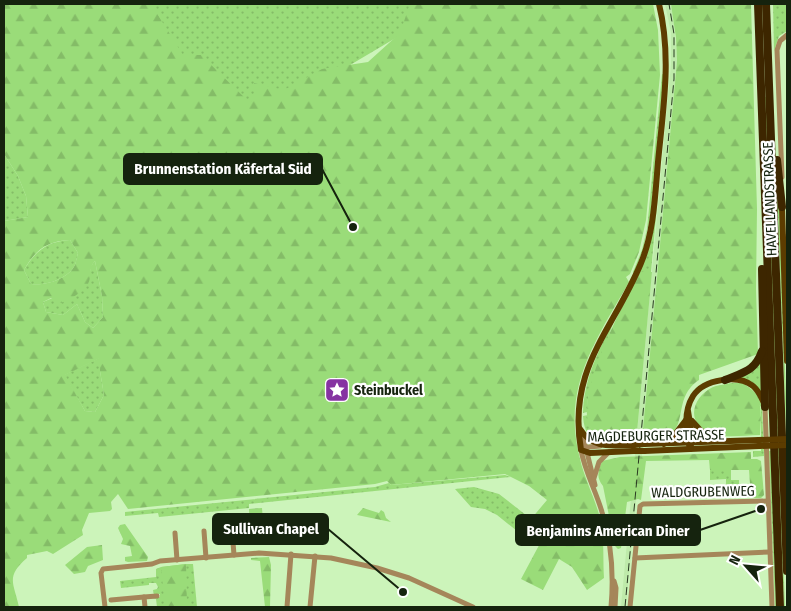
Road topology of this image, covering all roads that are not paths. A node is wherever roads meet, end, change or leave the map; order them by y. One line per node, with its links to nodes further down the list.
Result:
1 (659, 4): 14 (main road)
2 (758, 4): 7 (highway)
3 (766, 4): 5 (highway)
4 (785, 36): 6 (street, HAVELLANDSTRASSE)
5 (772, 139): 6 (highway); 39 (highway)
6 (782, 207): 9 (main road, HAVELLANDSTRASSE)
7 (766, 250): 8 (highway); 51 (highway)
8 (764, 344): 11 (highway); 12 (highway)
9 (787, 347): 10 (main road, HAVELLANDSTRASSE)
10 (787, 361)
11 (725, 380): 12 (main road); 13 (main road)
12 (766, 407): 28 (street)
13 (689, 420): 16 (main road); 18 (main road); 19 (main road)
14 (581, 431): 21 (main road); 24 (main road)
15 (787, 439): 17 (main road, MAGDEBURGER STRASSE, bridge)
16 (724, 441): 17 (main road, MAGDEBURGER STRASSE); 19 (main road, MAGDEBURGER STRASSE)
17 (759, 443): 19 (main road, MAGDEBURGER STRASSE); 20 (main road, MAGDEBURGER STRASSE, bridge)
18 (664, 444): 19 (main road, MAGDEBURGER STRASSE); 23 (main road, MAGDEBURGER STRASSE)
19 (690, 445): 23 (main road, MAGDEBURGER STRASSE)
20 (787, 445)
21 (600, 446): 22 (main road, MAGDEBURGER STRASSE); 24 (street, MAGDEBURGER STRASSE)
22 (633, 448): 23 (main road, MAGDEBURGER STRASSE, bridge); 25 (main road, MAGDEBURGER STRASSE)
23 (644, 448)
24 (584, 450): 25 (main road, MAGDEBURGER STRASSE); 26 (street); 27 (street)
25 (609, 452): 26 (street)
26 (594, 481): 27 (street)
27 (596, 495): 48 (street)
28 (768, 501): 32 (street); 37 (street, WALDGRUBENWEG)
29 (232, 530): 34 (street)
30 (204, 531): 36 (street)
31 (175, 533): 38 (street)
32 (770, 552): 37 (street); 50 (street)
33 (291, 554): 34 (street); 35 (street); 45 (street)
34 (234, 555): 36 (street)
35 (315, 556): 46 (street); 47 (street)
36 (206, 558): 38 (street)
37 (635, 558): 49 (street)
38 (178, 560): 43 (street)
39 (787, 571)
40 (157, 596): 41 (street)
41 (144, 597): 42 (street); 44 (street)
42 (111, 600)
43 (105, 607)
44 (145, 607)
45 (287, 607)
46 (310, 607)
47 (474, 607)
48 (613, 607)
49 (630, 607)
50 (772, 607)
51 (780, 607)

